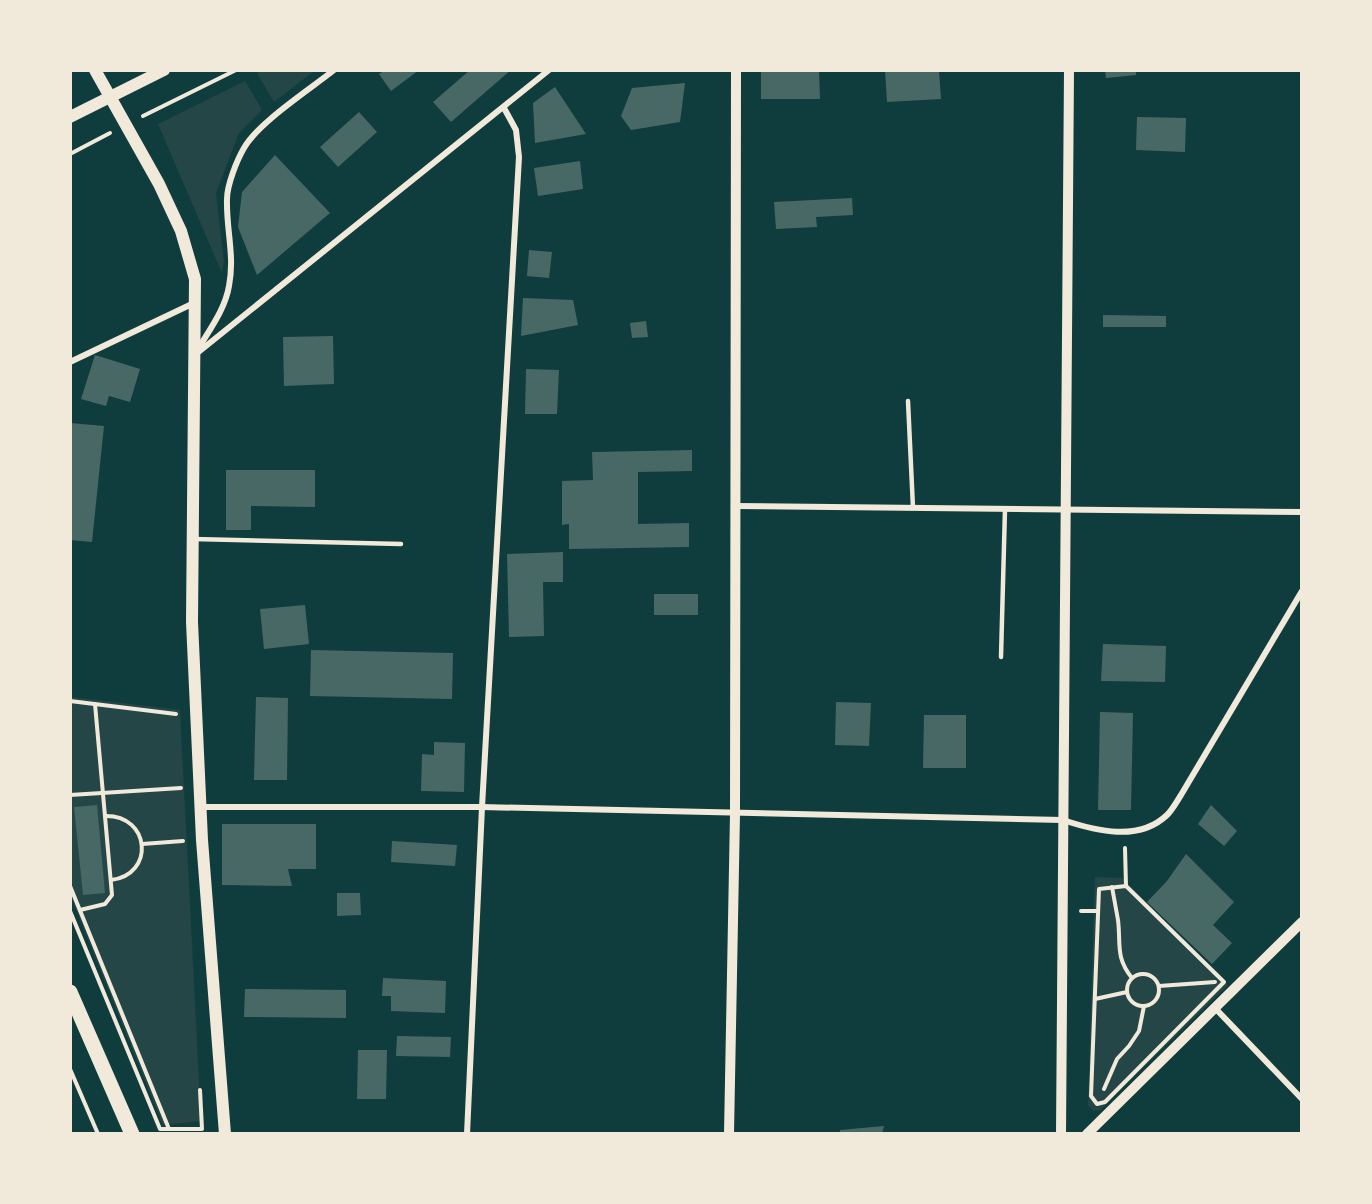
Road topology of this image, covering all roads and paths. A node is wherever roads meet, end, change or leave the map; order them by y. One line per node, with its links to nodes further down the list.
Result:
1 (95, 70): 13 (main road)
2 (164, 70): 9 (main road)
3 (236, 70): 10 (path)
4 (333, 70): 14 (street)
5 (549, 70): 8 (street)
6 (736, 70): 17 (street)
7 (1070, 70): 20 (street)
8 (504, 108): 14 (street); 35 (street)
9 (70, 117)
10 (140, 118)
11 (118, 129): 12 (path)
12 (70, 154)
13 (196, 302): 14 (main road); 15 (street)
14 (196, 354): 22 (main road)
15 (70, 362)
16 (908, 401): 18 (lane)
17 (734, 506): 18 (street); 36 (street)
18 (913, 508): 19 (street)
19 (1005, 509): 20 (street); 25 (lane)
20 (1066, 509): 21 (street); 38 (street)
21 (1302, 512)
22 (193, 539): 23 (lane); 34 (main road)
23 (401, 544)
24 (1302, 591): 40 (street)
25 (1001, 657)
26 (70, 701): 27 (path)
27 (95, 704): 28 (path); 31 (path)
28 (177, 724)
29 (180, 777): 30 (path)
30 (181, 788): 31 (path); 33 (path)
31 (103, 793): 32 (path); 37 (path)
32 (70, 795)
33 (182, 799)
34 (200, 807): 35 (street); 41 (main road)
35 (482, 807): 36 (street); 68 (street)
36 (735, 814): 38 (street); 69 (street)
37 (105, 816): 43 (path); 44 (path)
38 (1063, 820): 40 (street); 70 (street)
39 (183, 831): 42 (path)
40 (1125, 832): 46 (path)
41 (202, 840): 42 (path); 67 (main road)
42 (184, 841): 43 (path)
43 (142, 844): 44 (path)
44 (111, 880): 48 (path)
45 (70, 886): 48 (path)
46 (1126, 886): 47 (path); 52 (path)
47 (1112, 887): 51 (path); 57 (path)
48 (80, 910): 64 (path)
49 (70, 911): 64 (path)
50 (1302, 922): 54 (street)
51 (1132, 978): 53 (path); 56 (path)
52 (1224, 982): 53 (path); 54 (path); 63 (path)
53 (1159, 986): 58 (path)
54 (1232, 990): 59 (street)
55 (70, 992): 66 (main road)
56 (1127, 992): 57 (path); 58 (path)
57 (1095, 999): 63 (path)
58 (1144, 1006): 63 (path)
59 (1215, 1008): 62 (street); 71 (street)
60 (70, 1069): 65 (path)
61 (199, 1081): 64 (path)
62 (1302, 1099)
63 (1097, 1104)
64 (169, 1129)
65 (98, 1134)
66 (132, 1134)
67 (225, 1134)
68 (467, 1134)
69 (729, 1134)
70 (1061, 1134)
71 (1087, 1134)

